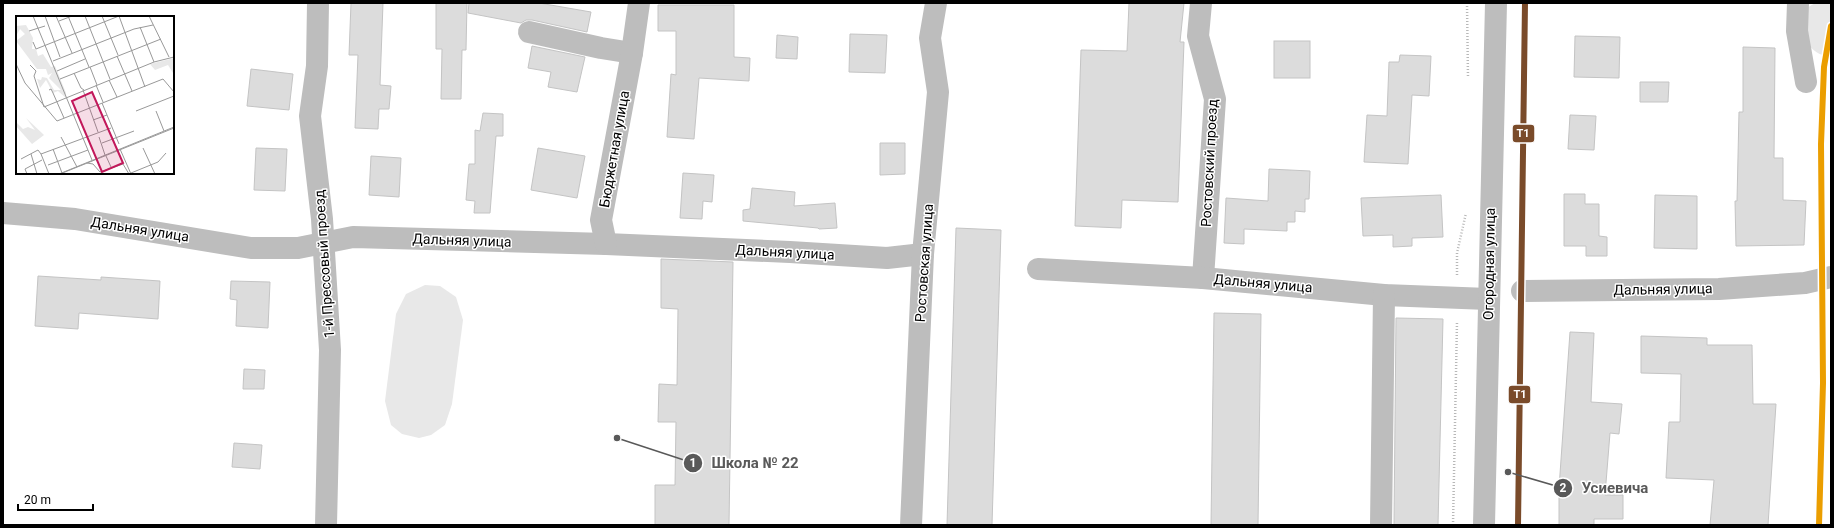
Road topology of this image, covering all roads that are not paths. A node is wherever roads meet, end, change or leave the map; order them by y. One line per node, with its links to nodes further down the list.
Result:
1 (318, 3): 11 (street, 1-й Прессовый проезд)
2 (639, 3): 8 (street, Бюджетная улица)
3 (936, 3): 13 (street, Ростовская улица)
4 (1200, 3): 16 (street, Ростовский проезд)
5 (1496, 3): 19 (street, Огородная улица)
6 (1798, 3): 9 (street)
7 (529, 32): 8 (street)
8 (632, 53): 12 (street, Бюджетная улица)
9 (1806, 82)
10 (3, 213): 11 (street, Дальняя улица)
11 (324, 243): 12 (street, Дальняя улица); 20 (street, 1-й Прессовый проезд)
12 (606, 244): 13 (street, Дальняя улица)
13 (924, 254): 21 (street, Ростовская улица)
14 (1038, 269): 16 (street, Дальняя улица)
15 (1831, 277): 17 (street, Дальняя улица)
16 (1203, 278): 18 (street, Дальняя улица)
17 (1522, 291)
18 (1384, 295): 19 (street, Дальняя улица); 22 (street)
19 (1488, 299): 23 (street, Огородная улица)
20 (326, 525)
21 (911, 525)
22 (1381, 525)
23 (1484, 525)

